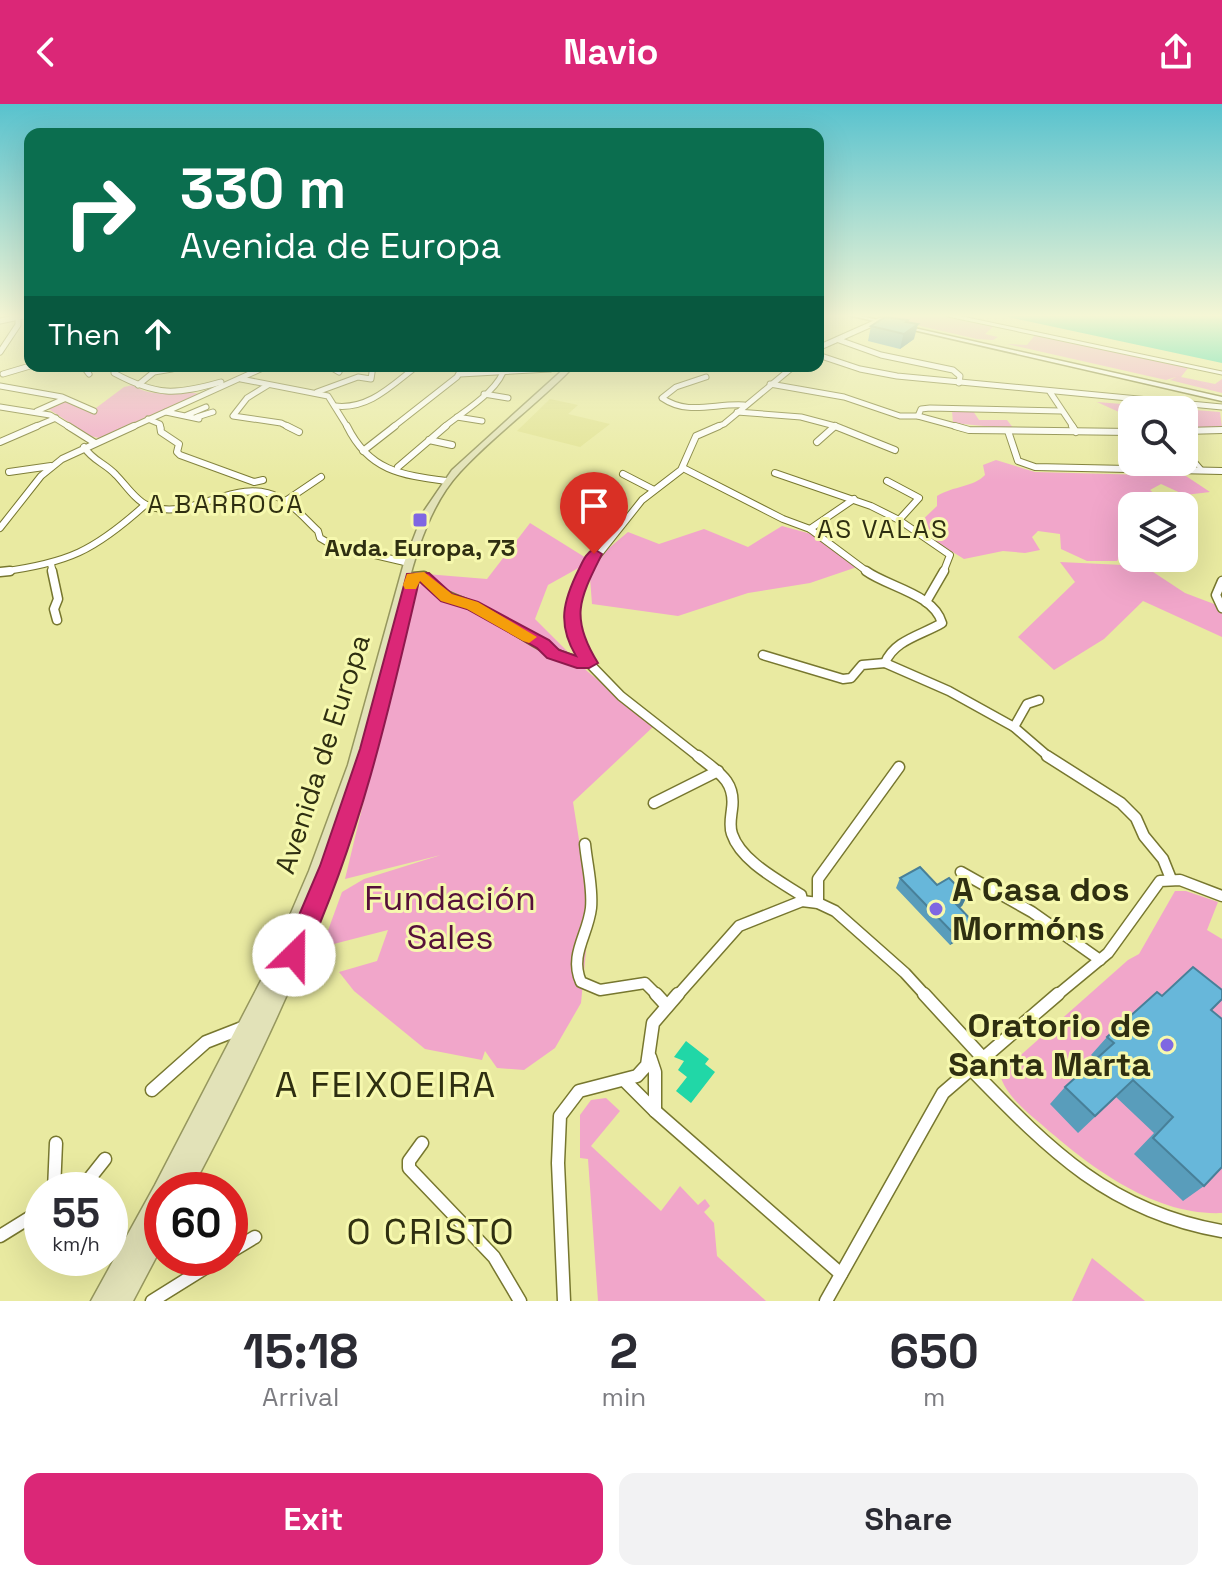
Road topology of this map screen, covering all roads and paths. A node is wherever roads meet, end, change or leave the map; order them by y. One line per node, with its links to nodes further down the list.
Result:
1 (873, 371): 19 (street)
2 (954, 371): 19 (street)
3 (1104, 371): 30 (street)
4 (89, 372): 15 (street)
5 (114, 372): 22 (street)
6 (154, 372): 22 (street)
7 (254, 372): 18 (street)
8 (372, 372): 25 (street)
9 (409, 372): 36 (street)
10 (475, 372): 16 (street)
11 (503, 372): 28 (street)
12 (567, 372): 75 (main road, Avenida de Europa)
13 (568, 372): 85 (main road, Avenida de Europa)
14 (786, 372): 21 (street)
15 (89, 374)
16 (460, 374): 63 (street)
17 (706, 377): 32 (street)
18 (239, 379): 20 (street); 24 (street); 27 (street)
19 (959, 383): 26 (street)
20 (268, 384): 25 (street); 53 (street)
21 (770, 384): 32 (street); 44 (street)
22 (138, 385): 24 (street)
23 (0, 386): 31 (street)
24 (199, 388): 27 (street)
25 (316, 392): 36 (street)
26 (1050, 392): 35 (street); 40 (street)
27 (205, 394): 39 (street)
28 (484, 394): 29 (street); 45 (street)
29 (508, 398)
30 (1222, 398)
31 (67, 399): 37 (street); 38 (street)
32 (744, 405): 42 (street)
33 (0, 407): 37 (street)
34 (206, 407): 43 (street)
35 (1222, 407)
36 (336, 409): 63 (street)
37 (36, 411): 46 (street)
38 (94, 411)
39 (165, 411): 43 (street); 47 (street)
40 (1061, 411): 44 (street); 54 (street)
41 (213, 412): 43 (street)
42 (737, 412): 49 (street); 66 (street)
43 (187, 416)
44 (918, 416): 51 (street)
45 (457, 417): 48 (street); 56 (street)
46 (56, 418): 57 (street); 59 (street)
47 (147, 419): 59 (street); 74 (street)
48 (482, 421)
49 (835, 426): 58 (street); 62 (street)
50 (1222, 430): 52 (street)
51 (1008, 431): 54 (street); 67 (street)
52 (1198, 431)
53 (299, 432)
54 (1076, 432): 55 (street)
55 (1118, 432)
56 (429, 440): 60 (street); 68 (street)
57 (0, 442)
58 (817, 442)
59 (95, 443): 61 (street)
60 (452, 445)
61 (84, 447): 65 (street); 80 (street)
62 (895, 450)
63 (363, 451): 68 (street)
64 (1198, 465): 67 (street)
65 (52, 466): 70 (street); 82 (street)
66 (683, 468): 77 (street); 83 (street)
67 (1202, 470): 69 (street)
68 (399, 471): 75 (street)
69 (1222, 471)
70 (9, 472)
71 (775, 473): 78 (street)
72 (623, 474): 77 (street)
73 (321, 477): 79 (street)
74 (263, 480)
75 (447, 481): 85 (main road, Avenida de Europa)
76 (887, 481): 81 (street)
77 (654, 490): 92 (street)
78 (854, 499): 81 (street); 83 (street)
79 (284, 502): 80 (street); 85 (street)
80 (145, 505): 84 (street)
81 (899, 520): 88 (street)
82 (0, 528)
83 (810, 529): 88 (street)
84 (51, 564): 86 (street); 90 (street)
85 (411, 570): 92 (street); 107 (main road, Avenida de Europa); 120 (main road, Avenida de Europa)
86 (0, 572)
87 (1222, 581): 89 (street)
88 (926, 602): 93 (street)
89 (1222, 608)
90 (57, 620)
91 (763, 655): 93 (street)
92 (589, 663): 97 (street)
93 (885, 663): 95 (street)
94 (1039, 700): 95 (street)
95 (1014, 727): 101 (street)
96 (899, 767): 104 (street)
97 (718, 771): 98 (street); 103 (street)
98 (654, 803)
99 (585, 844): 106 (street)
100 (961, 872): 105 (street)
101 (1171, 879): 102 (street); 105 (street)
102 (1222, 896)
103 (802, 901): 104 (street); 106 (street)
104 (818, 903): 109 (street)
105 (1100, 960): 109 (street)
106 (667, 1006): 108 (street)
107 (247, 1026): 112 (street); 119 (main road, Avenida de Europa)
108 (650, 1057): 111 (street); 113 (street)
109 (982, 1057): 110 (street)
110 (969, 1067): 123 (street); 128 (street)
111 (631, 1078): 113 (street); 134 (street)
112 (152, 1090)
113 (655, 1111): 128 (street)
114 (56, 1143): 117 (street)
115 (422, 1143): 133 (street)
116 (105, 1159): 118 (street)
117 (55, 1172)
118 (95, 1172)
119 (173, 1172)
120 (190, 1172)
121 (24, 1221): 124 (street)
122 (144, 1225): 130 (main road, Avenida de Europa)
123 (1222, 1231)
124 (0, 1236)
125 (255, 1237): 126 (street)
126 (248, 1241)
127 (144, 1259): 131 (main road)
128 (841, 1274): 135 (street)
129 (192, 1276): 132 (street)
130 (102, 1301)
131 (122, 1301)
132 (152, 1301)
133 (520, 1301)
134 (564, 1301)
135 (826, 1301)

